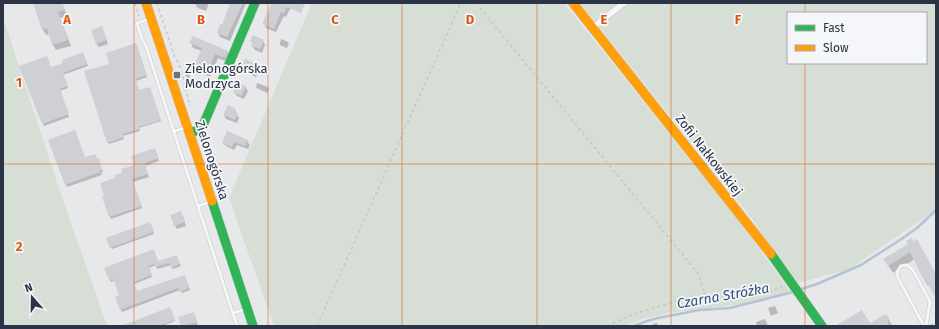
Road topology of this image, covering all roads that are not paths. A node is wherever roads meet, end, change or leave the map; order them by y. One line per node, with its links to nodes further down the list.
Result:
1 (146, 3): 5 (street, Zielonogórska)
2 (255, 3): 7 (street)
3 (573, 3): 6 (street, Zofii Nałkowskiej)
4 (624, 3): 6 (street)
5 (152, 19): 7 (street, Zielonogórska); 8 (lane)
6 (592, 28): 15 (street, Zofii Nałkowskiej)
7 (189, 130): 8 (lane); 9 (street, Zielonogórska)
8 (174, 131): 10 (lane)
9 (212, 202): 10 (lane); 11 (street, Zielonogórska)
10 (198, 206): 12 (lane)
11 (247, 308): 12 (lane); 14 (street, Zielonogórska)
12 (233, 313): 13 (lane)
13 (237, 326)
14 (253, 326)
15 (822, 326)
16 (925, 326): 16 (lane)

